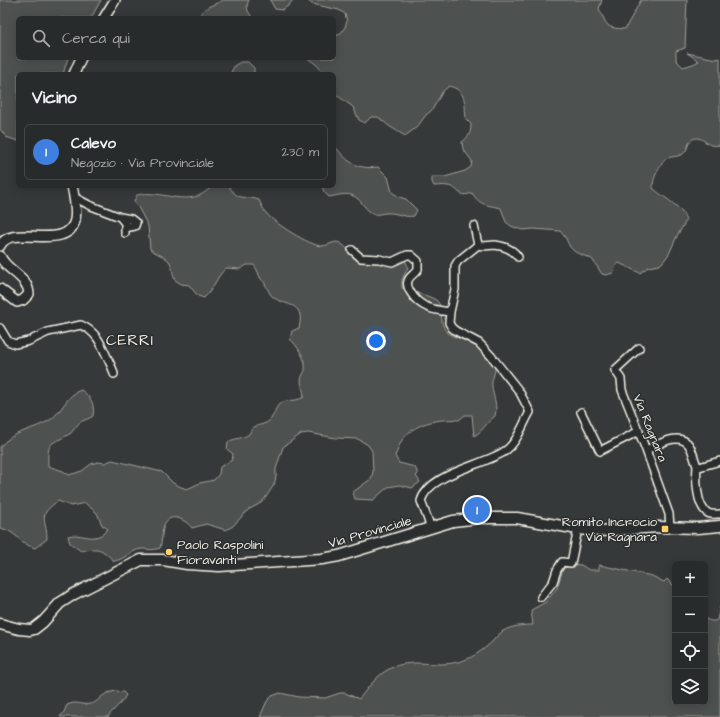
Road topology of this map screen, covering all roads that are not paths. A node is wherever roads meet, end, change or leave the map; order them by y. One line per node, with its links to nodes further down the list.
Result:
1 (115, 0): 2 (street)
2 (105, 16)
3 (80, 60): 4 (street)
4 (75, 72)
5 (72, 188): 6 (street)
6 (74, 197): 7 (street); 11 (street)
7 (120, 217): 8 (street); 8 (street)
8 (125, 225): 10 (street)
9 (474, 226): 12 (street)
10 (125, 233)
11 (0, 246)
12 (478, 246): 15 (street); 17 (street)
13 (352, 250): 17 (street)
14 (0, 256): 16 (street)
15 (518, 257)
16 (0, 289)
17 (450, 312): 28 (street)
18 (0, 328): 20 (street)
19 (639, 348): 22 (street, Via Ragnara)
20 (114, 374)
21 (581, 412): 22 (street)
22 (638, 431): 23 (street, Via Ragnara)
23 (646, 450): 25 (street); 29 (street, Via Ragnara)
24 (720, 461): 25 (street)
25 (697, 466): 26 (street)
26 (720, 514)
27 (720, 526): 29 (main road, Via Provinciale)
28 (431, 528): 30 (main road, Via Provinciale); 32 (main road, Via Provinciale)
29 (670, 528): 30 (main road, Via Provinciale)
30 (578, 529): 31 (street)
31 (541, 597)
32 (0, 624)

